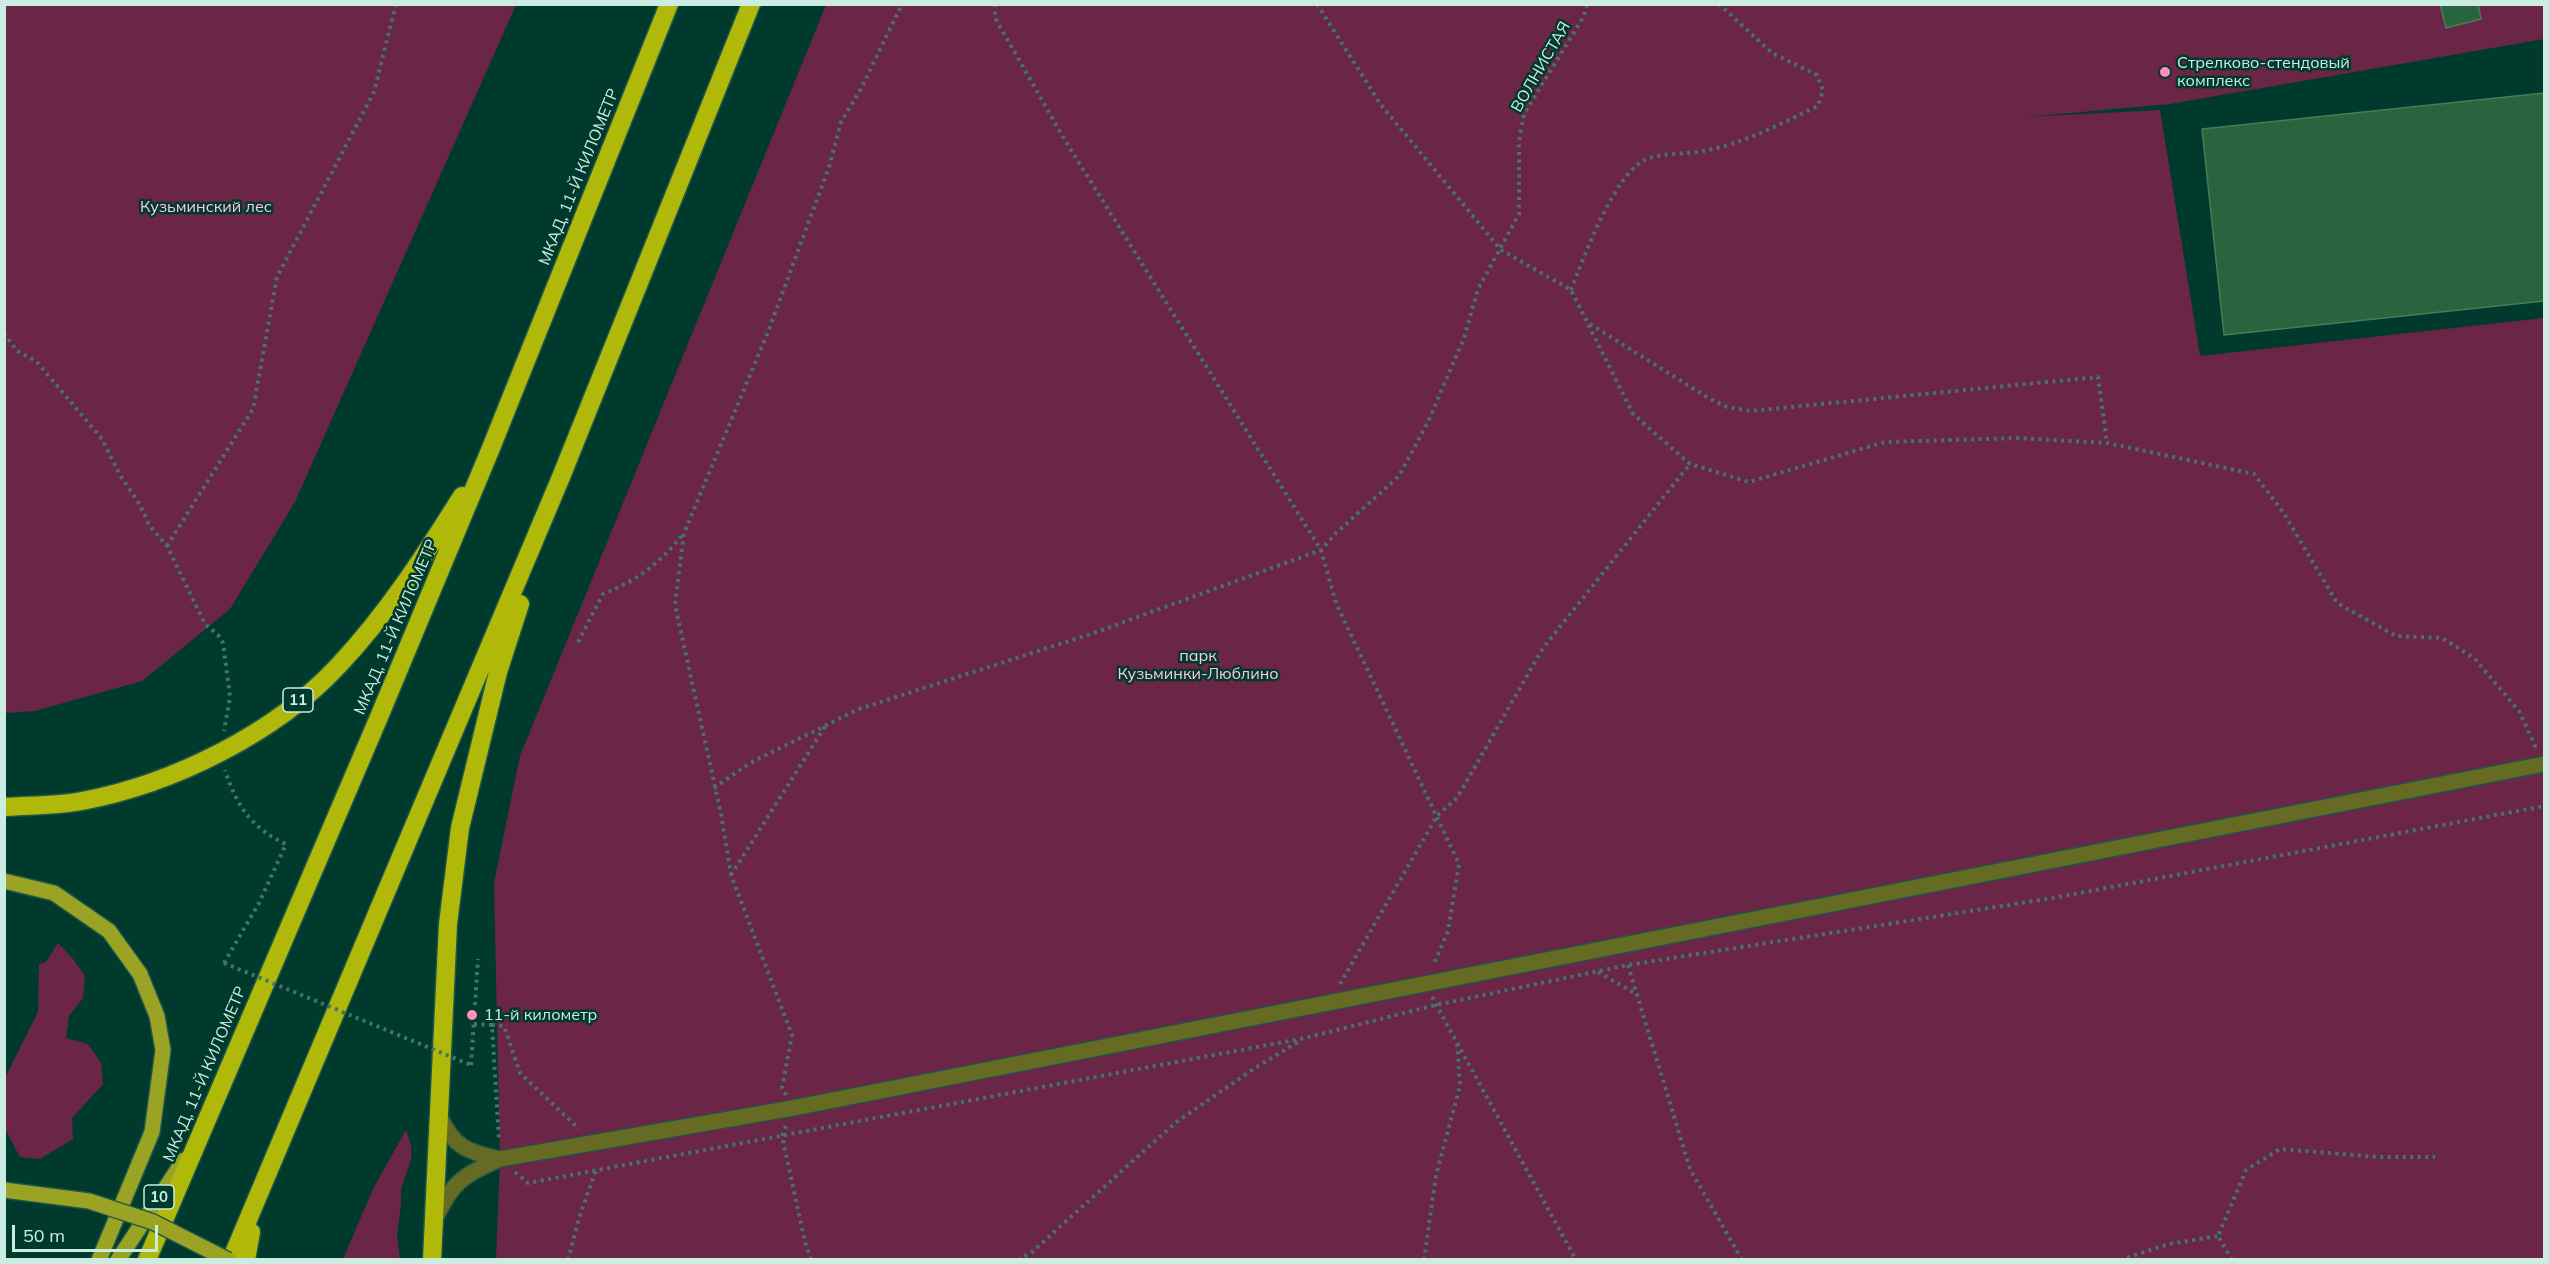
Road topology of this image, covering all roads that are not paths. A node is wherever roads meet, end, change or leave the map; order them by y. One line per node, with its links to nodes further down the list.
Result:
1 (669, 4): 3 (highway, МКАД, 11-Й КИЛОМЕТР)
2 (751, 4): 4 (highway)
3 (491, 448): 6 (highway, 11); 9 (highway, МКАД, 11-Й КИЛОМЕТР)
4 (561, 477): 8 (highway); 12 (highway)
5 (2544, 764): 10 (lane)
6 (4, 807)
7 (4, 881): 14 (main road)
8 (439, 1116): 10 (lane); 13 (highway)
9 (200, 1134): 15 (main road, 10); 16 (highway, МКАД, 11-Й КИЛОМЕТР)
10 (500, 1159): 13 (lane)
11 (4, 1190): 17 (main road, bridge)
12 (259, 1195): 17 (highway); 18 (highway)
13 (435, 1220): 19 (highway)
14 (99, 1260)
15 (118, 1260)
16 (147, 1260)
17 (229, 1260)
18 (246, 1260)
19 (432, 1260)

